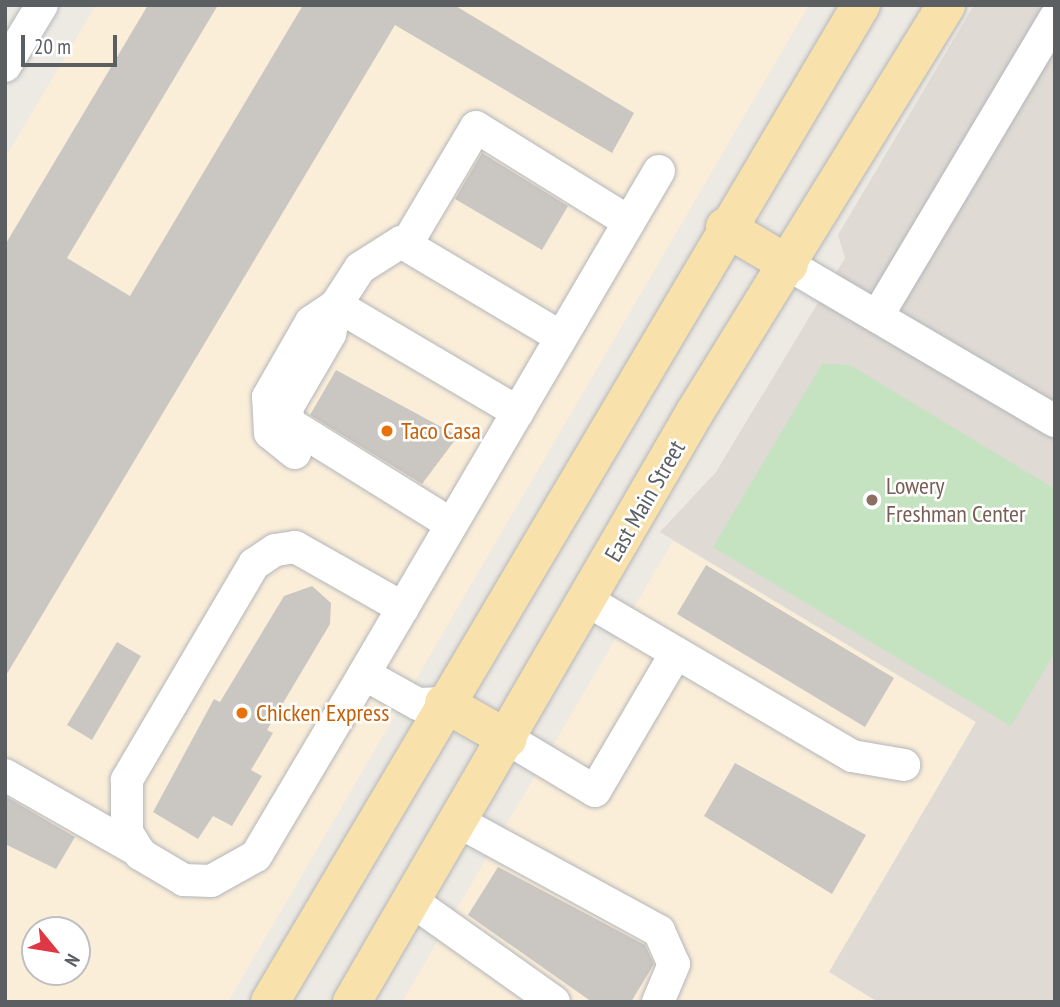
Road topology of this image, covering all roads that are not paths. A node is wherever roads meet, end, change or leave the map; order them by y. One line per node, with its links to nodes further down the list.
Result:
1 (42, 5): 5 (lane)
2 (861, 5): 8 (main road)
3 (946, 5): 10 (main road, East Main Street)
4 (1055, 18): 12 (lane)
5 (5, 66)
6 (659, 171): 7 (lane)
7 (629, 222): 9 (lane); 13 (lane)
8 (725, 227): 10 (main road); 21 (main road)
9 (406, 245): 11 (lane); 13 (lane)
10 (789, 265): 12 (lane); 17 (main road, East Main Street)
11 (336, 305): 14 (lane); 16 (lane)
12 (878, 315): 15 (lane)
13 (561, 337): 14 (lane)
14 (518, 412): 16 (lane)
15 (1055, 421)
16 (447, 532): 18 (lane)
17 (588, 601): 19 (lane); 22 (main road, East Main Street)
18 (402, 608): 20 (lane); 26 (lane)
19 (676, 653): 22 (lane); 23 (lane)
20 (364, 674): 21 (lane); 26 (lane)
21 (444, 703): 22 (main road); 28 (main road)
22 (508, 739): 25 (main road, East Main Street)
23 (904, 765)
24 (5, 775): 26 (lane)
25 (459, 822): 27 (main road, East Main Street); 31 (lane)
26 (139, 851)
27 (412, 901): 29 (main road, East Main Street); 30 (lane)
28 (270, 1002)
29 (352, 1002)
30 (554, 1002)
31 (658, 1002)

